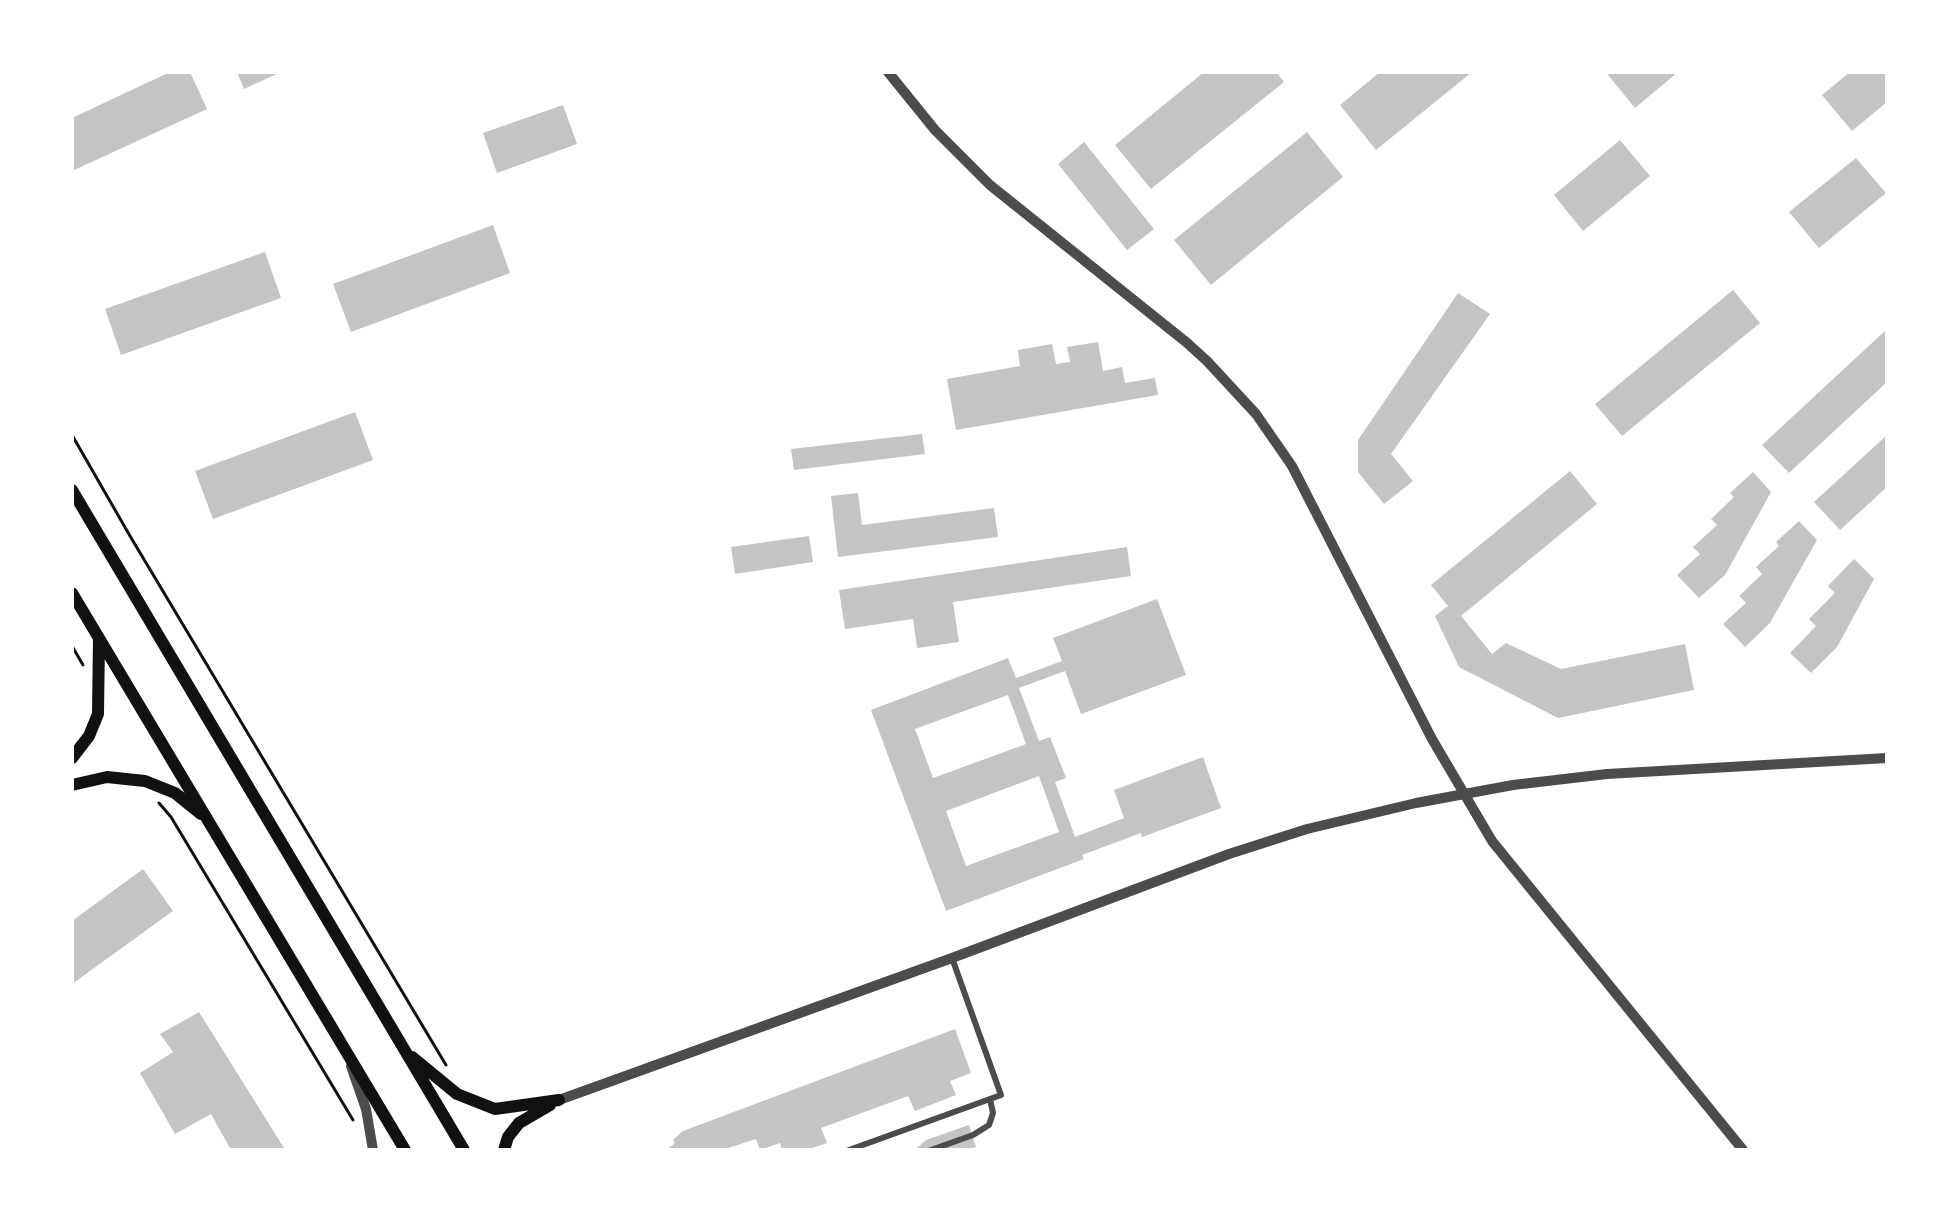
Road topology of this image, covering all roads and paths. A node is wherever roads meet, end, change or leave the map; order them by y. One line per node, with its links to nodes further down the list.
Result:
1 (888, 72): 11 (street)
2 (72, 435): 17 (path)
3 (72, 490): 15 (main road)
4 (72, 593): 5 (main road)
5 (99, 638): 8 (main road); 13 (main road)
6 (72, 646): 7 (path)
7 (88, 673)
8 (72, 758)
9 (1887, 758): 11 (street)
10 (72, 785): 13 (main road)
11 (1464, 794): 14 (street); 27 (street)
12 (155, 799): 20 (path)
13 (208, 820): 16 (main road)
14 (952, 958): 18 (street); 19 (street)
15 (404, 1050): 19 (main road); 23 (main road)
16 (347, 1055): 21 (street); 22 (main road)
17 (453, 1073)
18 (990, 1099): 25 (street); 26 (street)
19 (559, 1100): 24 (main road)
20 (356, 1126)
21 (374, 1150)
22 (405, 1150)
23 (464, 1150)
24 (504, 1150)
25 (851, 1150)
26 (931, 1150)
27 (1743, 1150)

